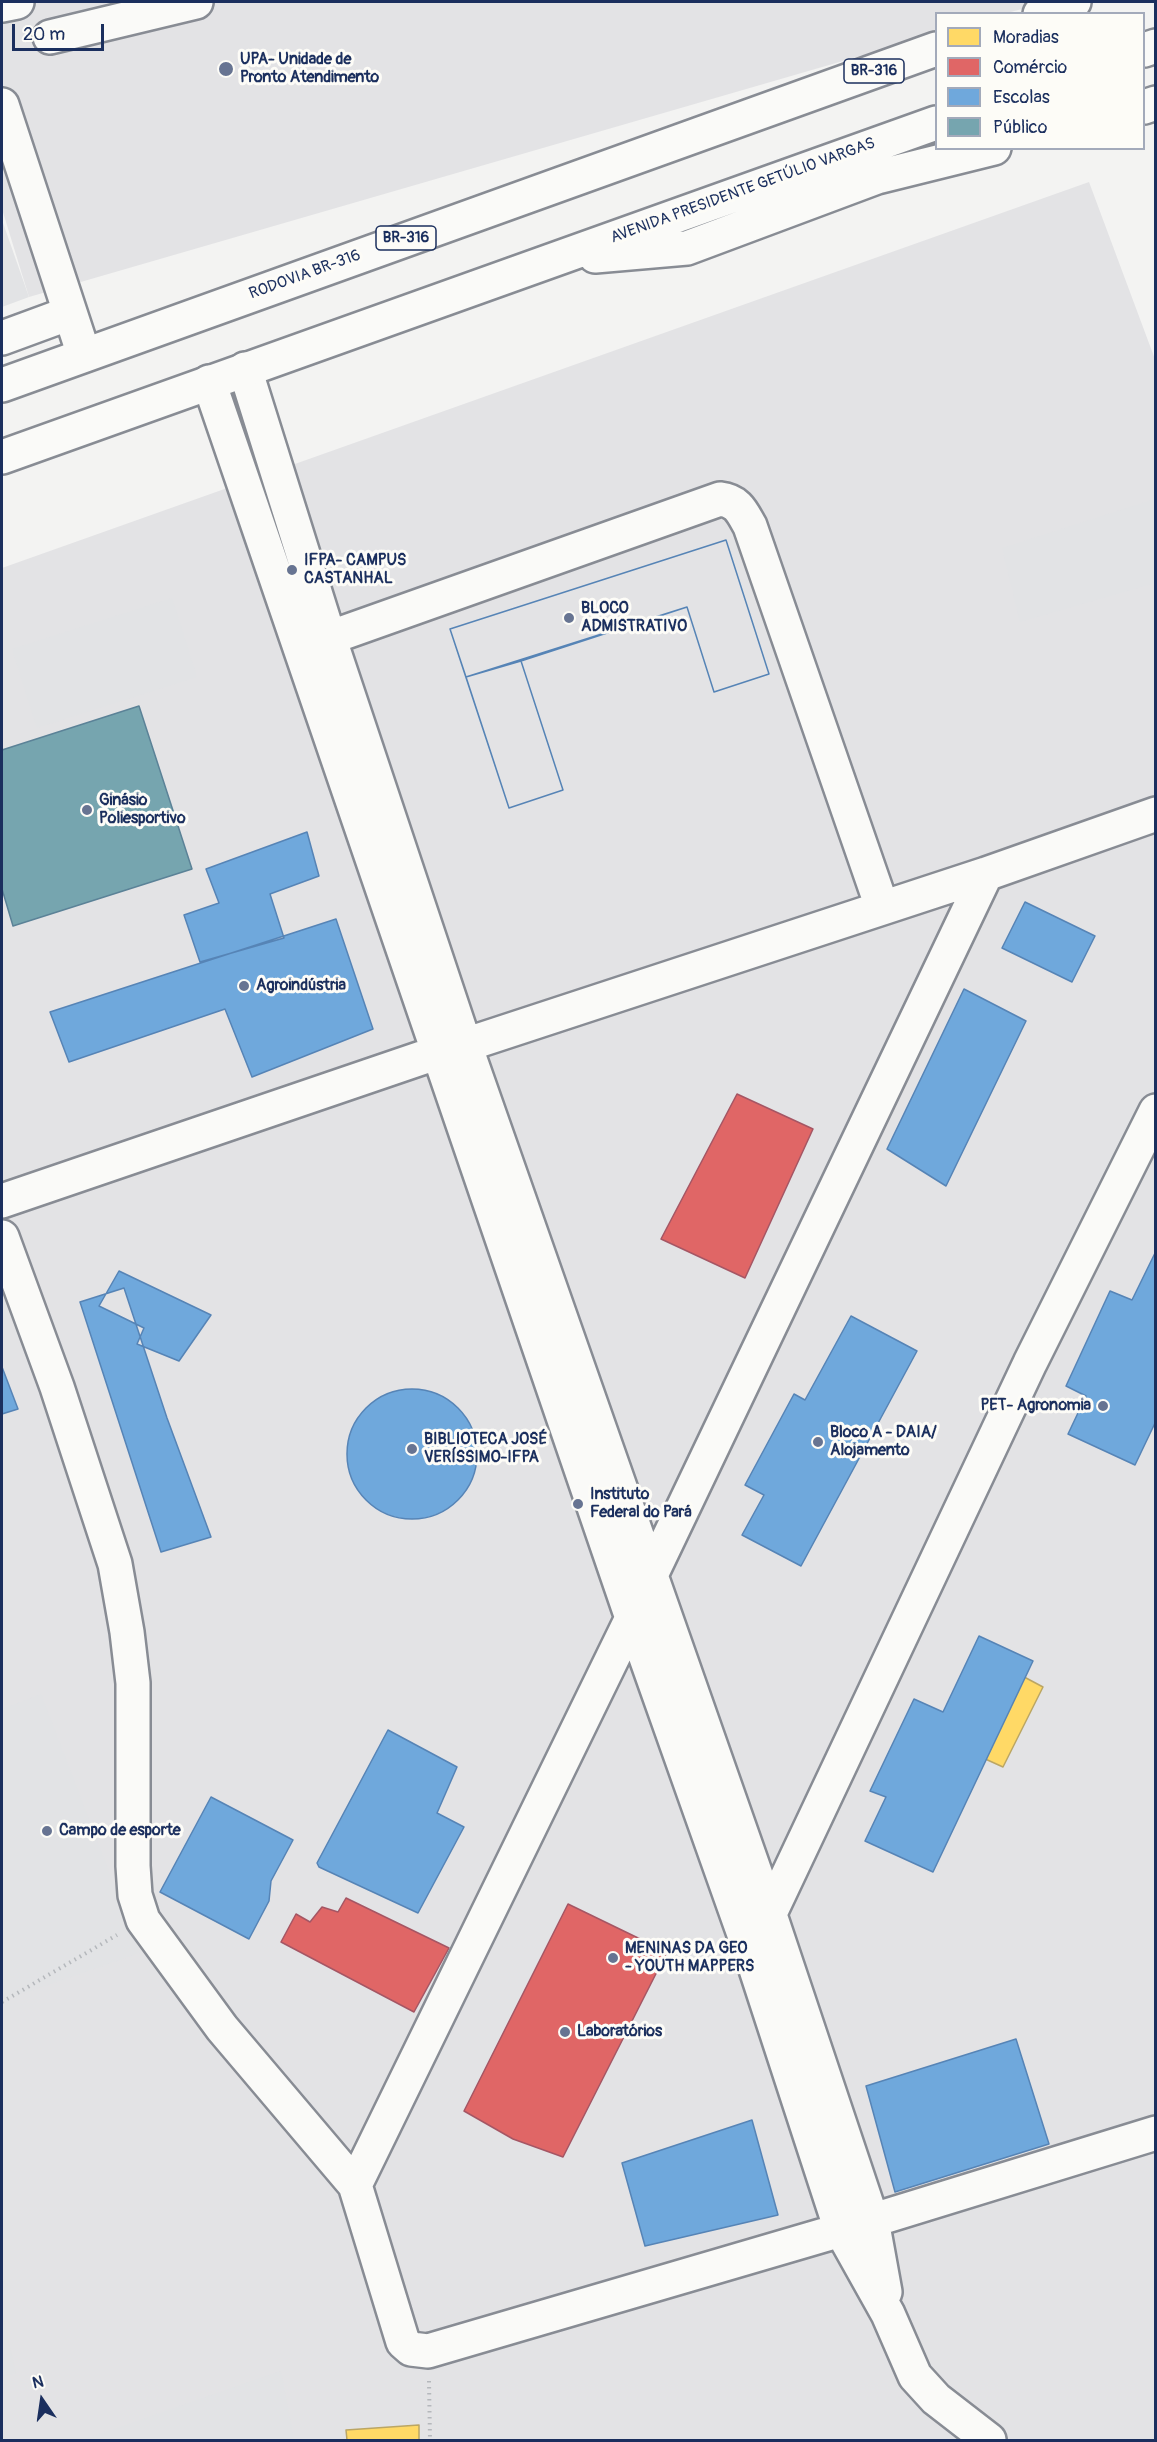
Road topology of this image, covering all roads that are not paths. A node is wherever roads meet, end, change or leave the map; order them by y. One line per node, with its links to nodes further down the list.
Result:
1 (17, 2): 4 (main road)
2 (196, 2): 6 (main road)
3 (1074, 2): 5 (main road)
4 (2, 5)
5 (1046, 12)
6 (50, 37)
7 (935, 49): 14 (main road, RODOVIA BR-316 / BR-316)
8 (2, 105): 12 (main road)
9 (935, 123): 11 (main road, AVENIDA PRESIDENTE GETÚLIO VARGAS)
10 (986, 150): 11 (main road)
11 (549, 261): 15 (main road)
12 (70, 313): 13 (main road); 14 (main road)
13 (2, 338)
14 (84, 355): 17 (main road, RODOVIA BR-316 / BR-316)
15 (245, 369): 16 (main road); 19 (main road)
16 (209, 382): 18 (main road); 19 (main road)
17 (2, 385)
18 (2, 458)
19 (315, 643): 22 (main road); 23 (main road)
20 (1155, 814): 21 (main road)
21 (986, 874): 22 (main road); 27 (main road)
22 (882, 908): 23 (main road)
23 (452, 1048): 25 (main road); 27 (main road); 28 (main road)
24 (1155, 1111): 29 (main road)
25 (2, 1201)
26 (2, 1237): 32 (main road)
27 (651, 1575): 28 (main road); 29 (main road)
28 (632, 1618): 30 (main road); 32 (main road)
29 (770, 1915): 30 (main road); 33 (main road)
30 (751, 1954): 34 (main road)
31 (1155, 2133): 33 (main road)
32 (355, 2185): 34 (main road)
33 (872, 2220): 34 (main road); 35 (main road)
34 (841, 2230): 35 (main road)
35 (888, 2314): 36 (main road)
36 (989, 2440)

